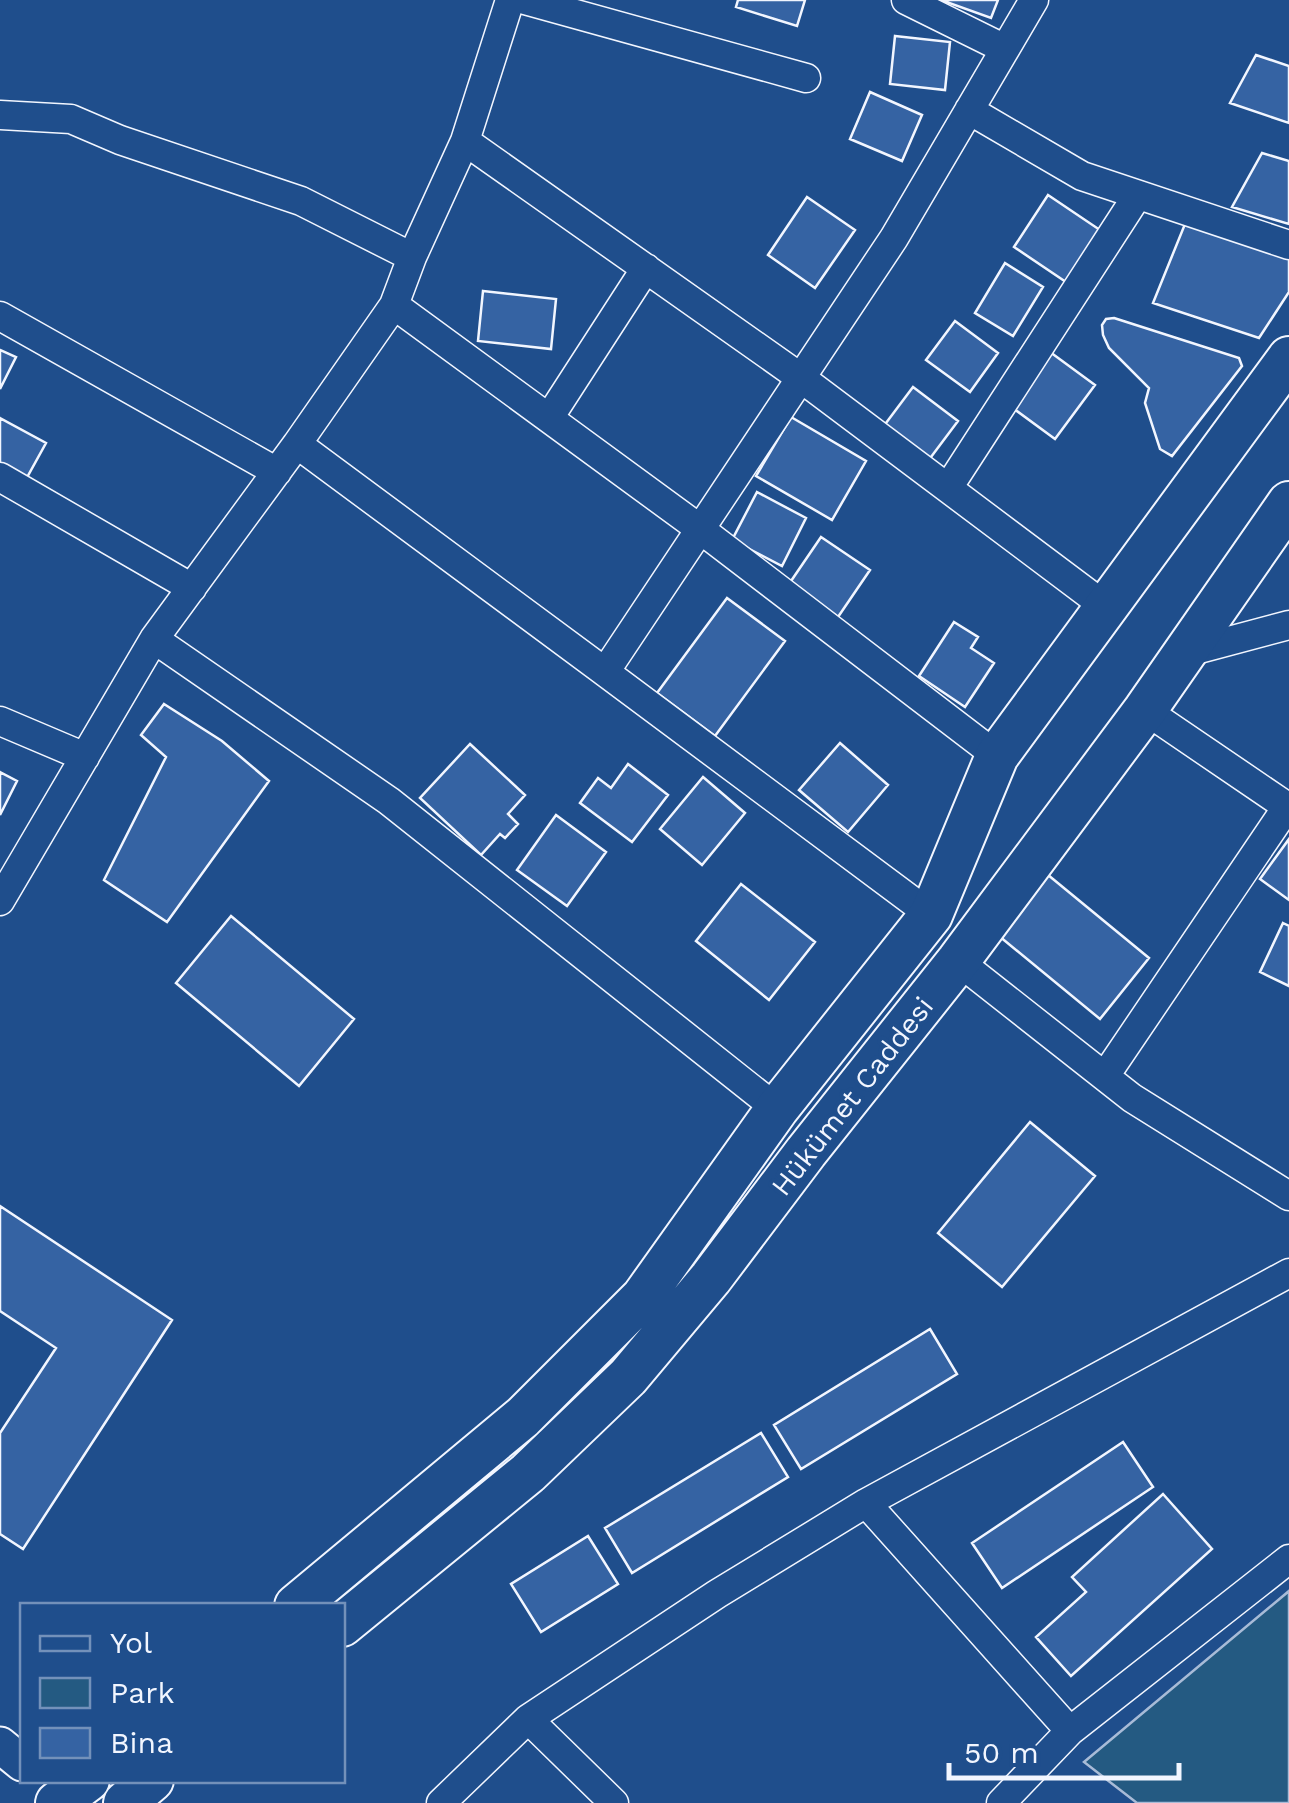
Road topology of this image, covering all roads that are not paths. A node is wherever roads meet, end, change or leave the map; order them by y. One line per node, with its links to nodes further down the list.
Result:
1 (510, 0): 9 (street)
2 (526, 0): 6 (street)
3 (906, 0): 5 (street)
4 (1034, 0): 5 (street)
5 (1005, 49): 7 (street)
6 (806, 78)
7 (969, 110): 10 (street); 17 (street)
8 (0, 115): 12 (street)
9 (465, 140): 12 (street); 13 (street)
10 (1138, 196): 11 (street); 22 (street)
11 (1289, 245)
12 (412, 258): 14 (street)
13 (646, 268): 17 (street); 18 (street)
14 (394, 305): 18 (street); 19 (street)
15 (0, 316): 20 (street)
16 (1289, 358): 26 (main road)
17 (801, 378): 22 (street); 24 (street)
18 (549, 418): 24 (street)
19 (297, 444): 20 (street); 30 (street)
20 (277, 472): 25 (street)
21 (4, 488): 25 (street)
22 (948, 488): 26 (street)
23 (1289, 502): 29 (main road, Hükümet Caddesi)
24 (700, 529): 30 (street); 33 (street)
25 (192, 588): 28 (street)
26 (1106, 608): 33 (main road)
27 (1289, 625): 29 (street)
28 (154, 639): 34 (street); 40 (street)
29 (1184, 653): 31 (main road, Hükümet Caddesi)
30 (605, 672): 37 (street)
31 (1145, 710): 35 (street); 38 (main road, Hükümet Caddesi)
32 (0, 721): 34 (street)
33 (997, 756): 37 (main road)
34 (85, 757): 36 (street)
35 (1288, 808): 39 (street)
36 (0, 901)
37 (932, 915): 40 (main road)
38 (958, 961): 39 (street); 46 (main road, Hükümet Caddesi)
39 (1105, 1076): 41 (street)
40 (777, 1110): 45 (main road)
41 (1289, 1196)
42 (1289, 1273): 43 (street)
43 (866, 1502): 47 (street); 48 (street)
44 (1289, 1560): 48 (street)
45 (300, 1603)
46 (345, 1622)
47 (528, 1719): 55 (street); 56 (street)
48 (1070, 1732): 57 (street)
49 (0, 1744): 50 (street)
50 (20, 1761)
51 (84, 1783): 53 (main road)
52 (148, 1783): 54 (main road)
53 (57, 1803)
54 (124, 1803)
55 (442, 1803)
56 (614, 1803)
57 (1001, 1803)

